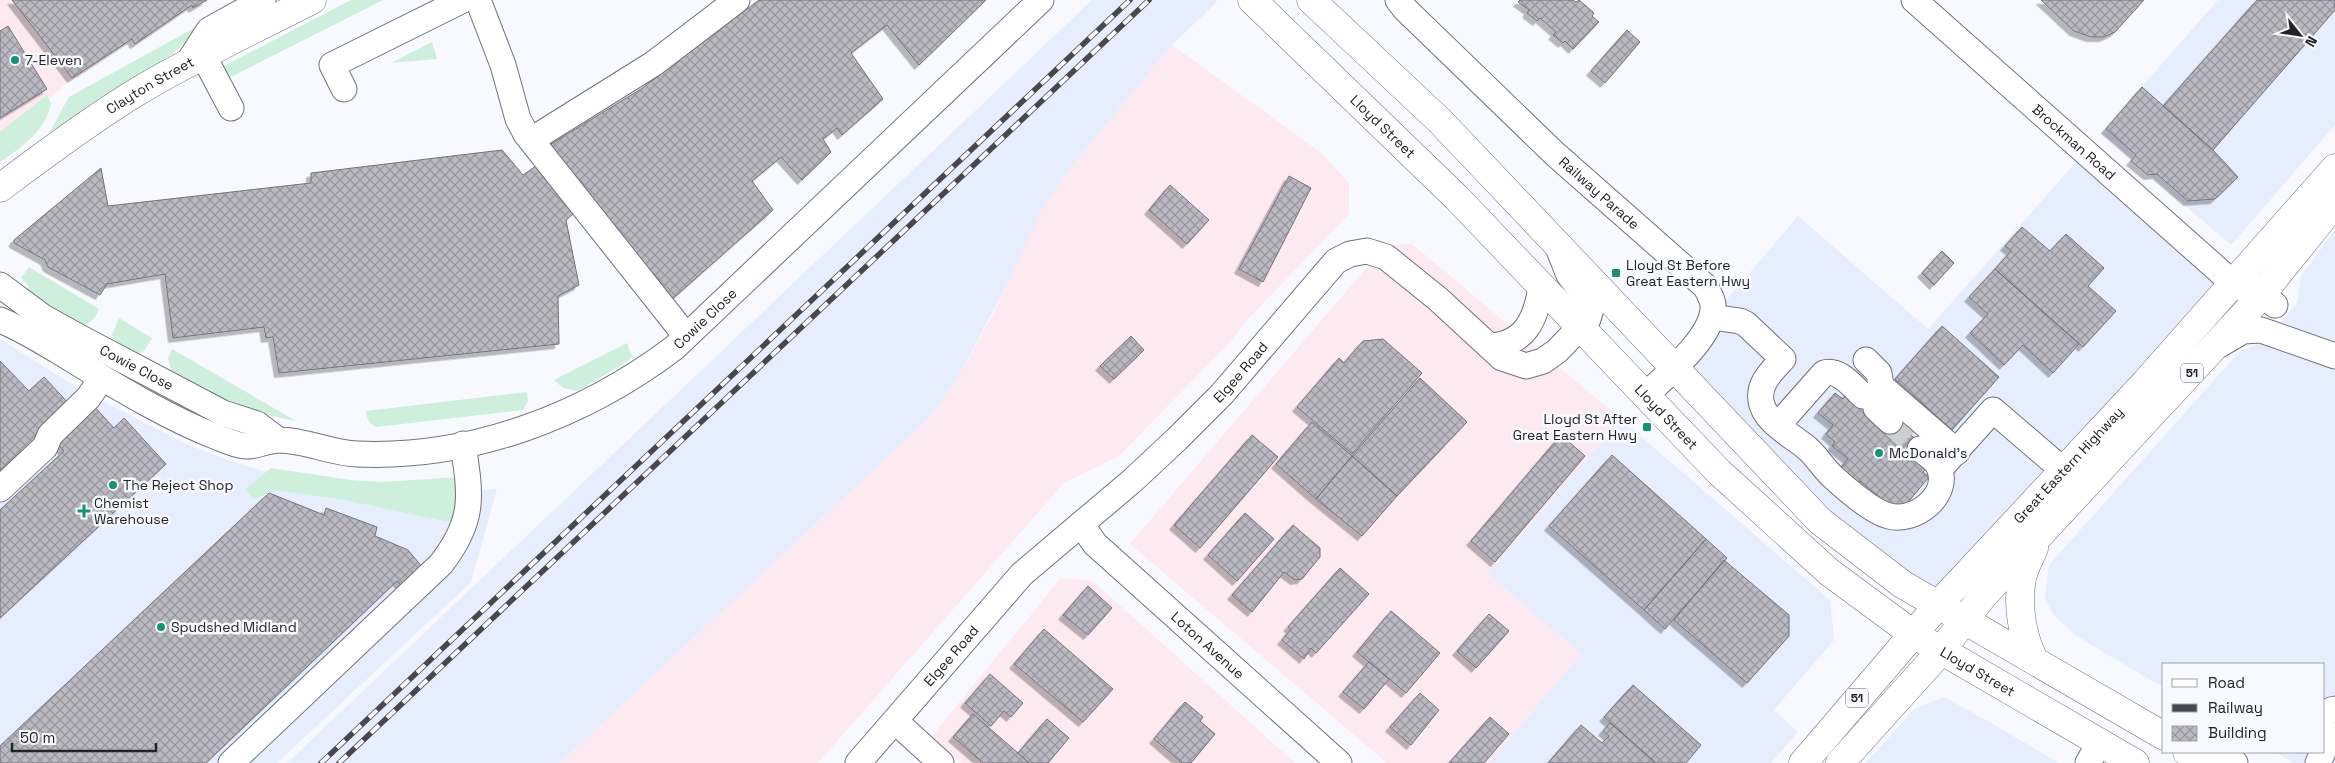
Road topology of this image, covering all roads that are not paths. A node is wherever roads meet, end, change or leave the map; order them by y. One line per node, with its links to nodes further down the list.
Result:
1 (263, 0): 11 (street)
2 (312, 0): 11 (main road, Clayton Street)
3 (462, 0): 12 (street)
4 (478, 0): 14 (street)
5 (737, 0): 14 (street)
6 (1041, 0): 26 (street, Cowie Close)
7 (1252, 0): 21 (main road, Lloyd Street)
8 (1311, 0): 18 (main road)
9 (1398, 0): 23 (street, Railway Parade)
10 (1914, 0): 19 (street, Brockman Road)
11 (195, 59): 13 (street); 16 (main road, Clayton Street)
12 (344, 89)
13 (231, 108)
14 (526, 134): 26 (street)
15 (2335, 168): 19 (main road, Great Eastern Highway / 51)
16 (0, 188)
17 (2335, 203): 22 (main road, Great Eastern Highway / 51)
18 (1554, 240): 25 (street, Elgee Road); 32 (main road)
19 (2234, 284): 29 (main road, Great Eastern Highway / 51)
20 (0, 285): 37 (street, Cowie Close)
21 (1541, 287): 25 (main road, Lloyd Street); 27 (street)
22 (2269, 300): 28 (main road, Great Eastern Highway / 51); 29 (street); 30 (street)
23 (1712, 317): 32 (street); 36 (street)
24 (0, 320): 33 (street, Cowie Close)
25 (1580, 328): 27 (street, Elgee Road); 34 (main road, Lloyd Street)
26 (686, 336): 38 (street, Cowie Close)
27 (1489, 346): 43 (street, Elgee Road)
28 (2214, 348): 30 (street); 44 (main road, Great Eastern Highway / 51)
29 (2172, 353): 41 (main road, Great Eastern Highway / 51)
30 (2333, 355)
31 (1866, 360): 40 (street)
32 (1674, 366): 34 (street); 45 (main road)
33 (102, 378): 37 (street, Cowie Close); 42 (street)
34 (1645, 396): 47 (main road, Lloyd Street)
35 (1876, 408): 36 (street)
36 (1783, 429): 40 (street)
37 (278, 440): 38 (street, Cowie Close)
38 (463, 444): 57 (street)
39 (1920, 448): 40 (street)
40 (1948, 461): 41 (street)
41 (2064, 472): 45 (main road, Great Eastern Highway / 51)
42 (0, 489)
43 (1081, 524): 51 (street, Elgee Road); 60 (street, Loton Avenue)
44 (2039, 536): 46 (main road, Great Eastern Highway / 51); 49 (main road)
45 (1939, 604): 46 (main road); 47 (main road, Great Eastern Highway / 51)
46 (1966, 620): 48 (main road, Great Eastern Highway / 51); 49 (main road)
47 (1913, 634): 48 (main road, Lloyd Street); 61 (main road, Great Eastern Highway / 51)
48 (1941, 651): 54 (main road, Lloyd Street); 62 (main road, Great Eastern Highway / 51)
49 (2034, 660): 52 (main road)
50 (2335, 709): 53 (street)
51 (895, 721): 58 (street, Elgee Road); 59 (street)
52 (2161, 732)
53 (2326, 738)
54 (2094, 753): 63 (main road, Lloyd Street)
55 (2189, 753): 64 (main road)
56 (2220, 753): 65 (street)
57 (231, 763)
58 (858, 763)
59 (941, 763)
60 (1339, 763)
61 (1803, 763)
62 (1840, 763)
63 (2135, 763)
64 (2204, 763)
65 (2235, 763)

